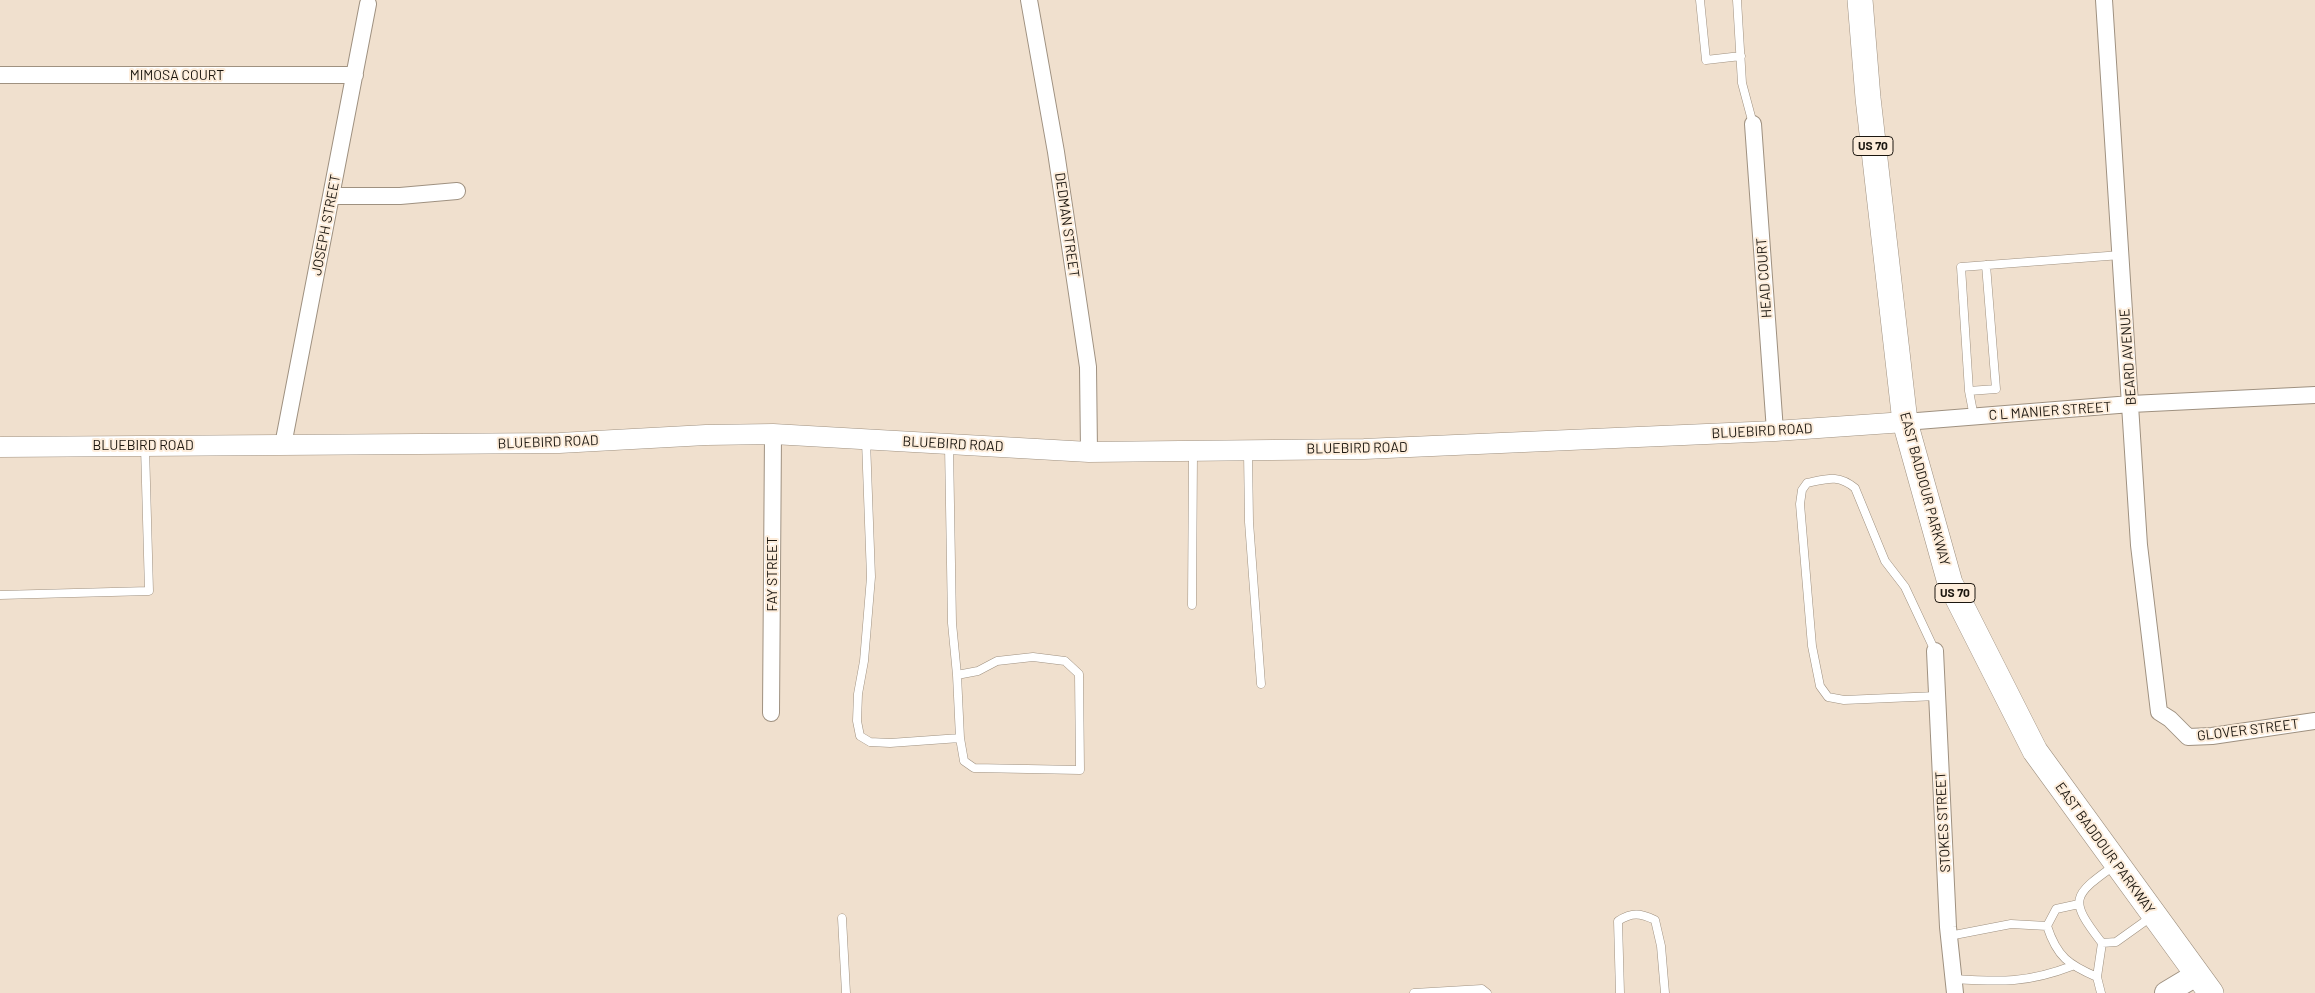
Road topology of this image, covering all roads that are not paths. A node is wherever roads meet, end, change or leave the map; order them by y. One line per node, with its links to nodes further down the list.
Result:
1 (1029, 0): 29 (street, DEDMAN STREET)
2 (1700, 0): 7 (lane)
3 (1737, 0): 7 (lane)
4 (1860, 0): 19 (main road, EAST BADDOUR PARKWAY / US 70)
5 (2104, 0): 13 (street, BEARD AVENUE)
6 (368, 4): 9 (street, JOSEPH STREET)
7 (1741, 56): 10 (lane)
8 (0, 75): 9 (street, MIMOSA COURT)
9 (355, 75): 12 (street, JOSEPH STREET)
10 (1753, 124): 20 (street, HEAD COURT)
11 (457, 191): 12 (street)
12 (332, 196): 25 (street, JOSEPH STREET)
13 (2121, 255): 14 (lane); 17 (street, BEARD AVENUE)
14 (1986, 265): 15 (lane); 15 (lane)
15 (1970, 391): 18 (lane)
16 (2315, 395): 17 (street, C L MANIER STREET)
17 (2131, 404): 18 (street, C L MANIER STREET); 36 (street, BEARD AVENUE)
18 (1974, 417): 19 (street, C L MANIER STREET)
19 (1905, 422): 20 (street, BLUEBIRD ROAD); 40 (main road, EAST BADDOUR PARKWAY / US 70)
20 (1775, 431): 28 (street, BLUEBIRD ROAD)
21 (773, 434): 22 (street, BLUEBIRD ROAD); 25 (street, BLUEBIRD ROAD); 37 (street, FAY STREET)
22 (866, 439): 23 (street, BLUEBIRD ROAD); 39 (lane)
23 (949, 444): 29 (street, BLUEBIRD ROAD); 33 (lane)
24 (145, 445): 25 (street, BLUEBIRD ROAD); 26 (street, BLUEBIRD ROAD); 30 (lane)
25 (283, 445)
26 (0, 447)
27 (1193, 450): 28 (street, BLUEBIRD ROAD); 29 (street, BLUEBIRD ROAD); 31 (lane)
28 (1248, 450): 34 (lane)
29 (1089, 452)
30 (0, 595)
31 (1192, 605)
32 (1935, 651): 35 (street, STOKES STREET); 35 (lane)
33 (958, 675): 39 (lane); 39 (lane)
34 (1261, 684)
35 (1937, 696): 45 (street, STOKES STREET)
36 (2160, 712): 38 (street, GLOVER STREET)
37 (771, 713)
38 (2315, 721)
39 (960, 738)
40 (2116, 864): 41 (lane); 42 (main road, EAST BADDOUR PARKWAY / US 70)
41 (2079, 904): 44 (lane); 46 (lane)
42 (2153, 916): 46 (lane); 49 (main road, EAST BADDOUR PARKWAY / US 70)
43 (842, 918): 51 (lane)
44 (2047, 926): 45 (lane); 47 (lane)
45 (1949, 936): 50 (street, STOKES STREET)
46 (2102, 942): 48 (lane)
47 (2072, 966): 48 (lane); 50 (lane)
48 (2097, 977): 56 (lane)
49 (2204, 984): 57 (main road)
50 (1955, 986)
51 (846, 993)
52 (1414, 993): 53 (lane)
53 (1487, 993)
54 (1620, 993): 55 (lane)
55 (1665, 993)
56 (2100, 993)
57 (2166, 993)

